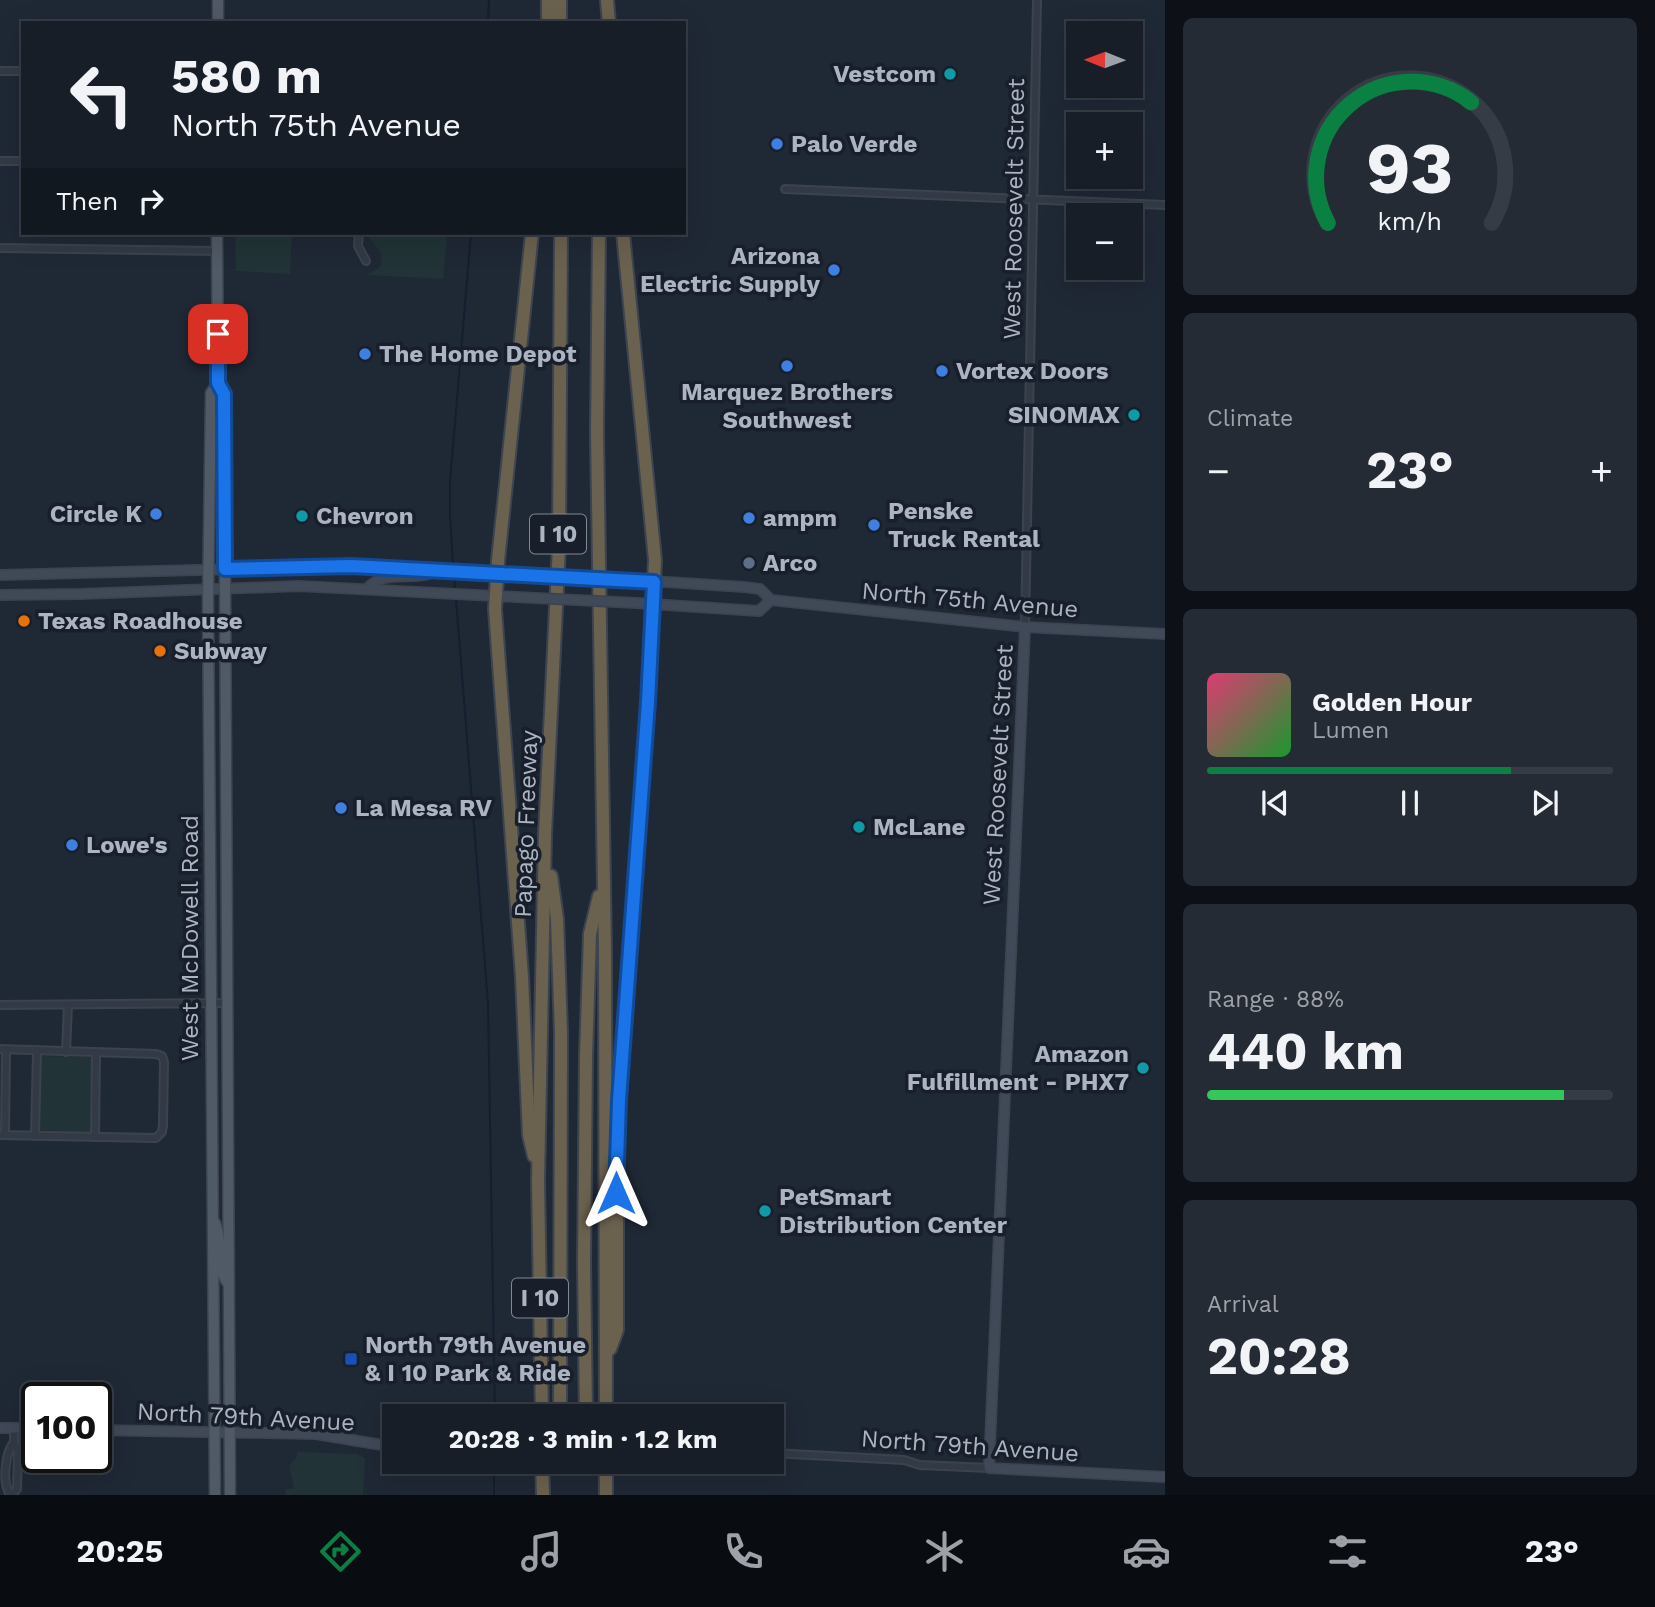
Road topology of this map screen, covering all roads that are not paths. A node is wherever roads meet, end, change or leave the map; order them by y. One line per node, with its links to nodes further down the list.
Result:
1 (218, 0): 7 (main road)
2 (548, 0): 8 (highway)
3 (560, 0): 9 (highway)
4 (601, 0): 10 (highway)
5 (607, 0): 11 (highway)
6 (1037, 0): 17 (street, West Roosevelt Street)
7 (218, 21)
8 (548, 21)
9 (560, 21)
10 (600, 21)
11 (609, 21)
12 (0, 71): 13 (street)
13 (21, 71)
14 (0, 161): 15 (street)
15 (21, 161)
16 (785, 189): 17 (street)
17 (1033, 200): 18 (street); 42 (street, West Roosevelt Street)
18 (1165, 205)
19 (217, 235): 26 (main road, West McDowell Road)
20 (359, 235): 27 (street)
21 (532, 235): 32 (highway)
22 (561, 235): 44 (highway, Papago Freeway / I 10)
23 (598, 235): 45 (highway, I 10)
24 (623, 235): 34 (highway)
25 (0, 248): 26 (street)
26 (217, 251): 28 (main road, West McDowell Road)
27 (366, 261)
28 (218, 383): 29 (main road, West McDowell Road); 30 (main road, West McDowell Road)
29 (225, 569): 30 (main road, North 75th Avenue); 31 (main road, North 75th Avenue); 36 (main road, West McDowell Road)
30 (208, 570): 33 (main road, North 75th Avenue); 35 (main road, West McDowell Road)
31 (440, 571): 32 (main road, North 75th Avenue); 37 (main road)
32 (497, 573): 34 (main road, North 75th Avenue, bridge); 39 (highway)
33 (0, 575)
34 (654, 582): 40 (main road, North 75th Avenue); 41 (highway)
35 (209, 588): 36 (main road, North 75th Avenue); 38 (main road, North 75th Avenue); 47 (main road, West McDowell Road)
36 (225, 588): 37 (main road, North 75th Avenue); 46 (main road, West McDowell Road)
37 (367, 589): 39 (main road, North 75th Avenue)
38 (0, 594)
39 (496, 596): 41 (main road, North 75th Avenue, bridge); 59 (highway)
40 (771, 600): 41 (main road, North 75th Avenue); 42 (main road, North 75th Avenue)
41 (654, 604): 62 (highway)
42 (1025, 626): 43 (main road, North 75th Avenue); 76 (main road, West Roosevelt Street)
43 (1165, 634)
44 (545, 835): 59 (highway, Papago Freeway / I 10); 64 (highway)
45 (604, 874): 62 (highway, I 10); 65 (highway)
46 (227, 1003): 47 (street); 58 (main road, West McDowell Road)
47 (212, 1004): 49 (street); 57 (main road, West McDowell Road)
48 (0, 1005): 49 (street)
49 (68, 1005): 52 (street)
50 (3, 1050): 51 (street); 54 (street)
51 (37, 1051): 52 (street); 55 (street)
52 (66, 1052): 53 (street)
53 (96, 1053): 56 (street); 56 (street)
54 (2, 1135): 55 (street)
55 (35, 1136): 56 (street)
56 (94, 1137)
57 (213, 1179): 58 (main road); 60 (main road, West McDowell Road)
58 (229, 1180): 61 (main road, West McDowell Road)
59 (538, 1181): 63 (highway, Papago Freeway / I 10)
60 (213, 1219): 61 (main road); 71 (main road, West McDowell Road)
61 (229, 1285): 72 (main road, West McDowell Road)
62 (607, 1359): 66 (highway, I 10)
63 (542, 1404)
64 (560, 1404)
65 (586, 1404)
66 (606, 1404)
67 (0, 1427): 68 (main road)
68 (14, 1428): 69 (main road); 73 (street)
69 (21, 1428)
70 (112, 1430): 71 (main road, North 79th Avenue)
71 (215, 1433): 72 (main road, North 79th Avenue); 81 (main road, West McDowell Road)
72 (230, 1433): 74 (main road, North 79th Avenue); 82 (main road, West McDowell Road)
73 (14, 1442): 80 (street); 80 (street)
74 (382, 1445)
75 (784, 1453): 76 (street, North 79th Avenue)
76 (989, 1468): 79 (main road, North 79th Avenue)
77 (542, 1474): 83 (highway)
78 (606, 1474): 84 (highway)
79 (1165, 1477)
80 (11, 1495)
81 (215, 1495)
82 (230, 1495)
83 (543, 1495)
84 (606, 1495)

